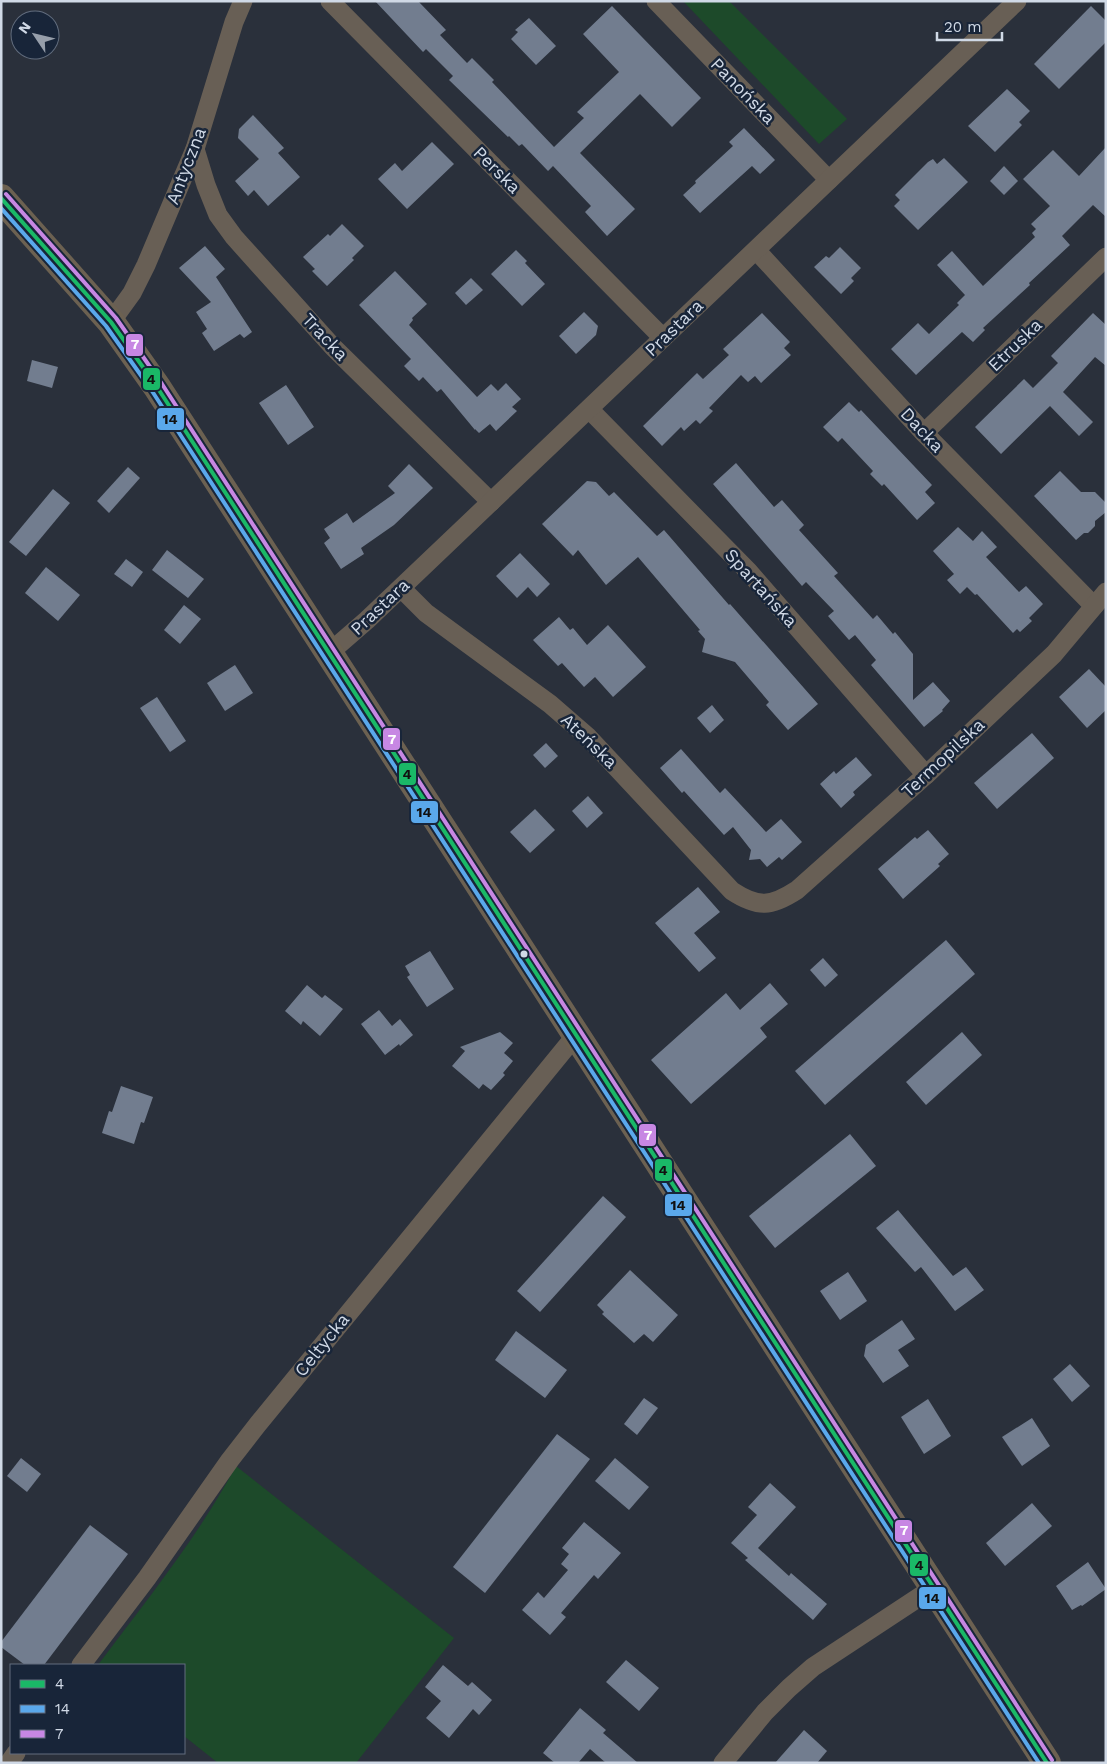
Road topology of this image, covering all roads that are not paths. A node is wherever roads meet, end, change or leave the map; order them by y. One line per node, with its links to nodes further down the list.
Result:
1 (243, 1): 5 (street, Antyczna)
2 (330, 1): 11 (street, Perska)
3 (656, 1): 6 (street, Panońska)
4 (1017, 1): 6 (street, Prastara)
5 (195, 148): 10 (street, Antyczna); 14 (street, Tracka)
6 (829, 180): 8 (street, Prastara)
7 (1, 198): 10 (main road)
8 (756, 250): 11 (street, Prastara); 13 (street, Dacka)
9 (1106, 258): 13 (street, Etruska)
10 (111, 322): 17 (main road)
11 (663, 338): 12 (street, Prastara)
12 (589, 409): 14 (street, Prastara); 18 (street, Spartańska)
13 (924, 432): 16 (street, Dacka)
14 (491, 502): 15 (street, Prastara)
15 (401, 588): 17 (street, Prastara); 19 (street, Ateńska)
16 (1100, 599): 18 (street, Termopilska)
17 (329, 653): 20 (main road)
18 (926, 774): 19 (street, Termopilska)
19 (764, 905)
20 (576, 1035): 21 (main road); 22 (street, Celtycka)
21 (933, 1588): 23 (street); 24 (main road)
22 (82, 1664)
23 (723, 1763)
24 (1047, 1763)

